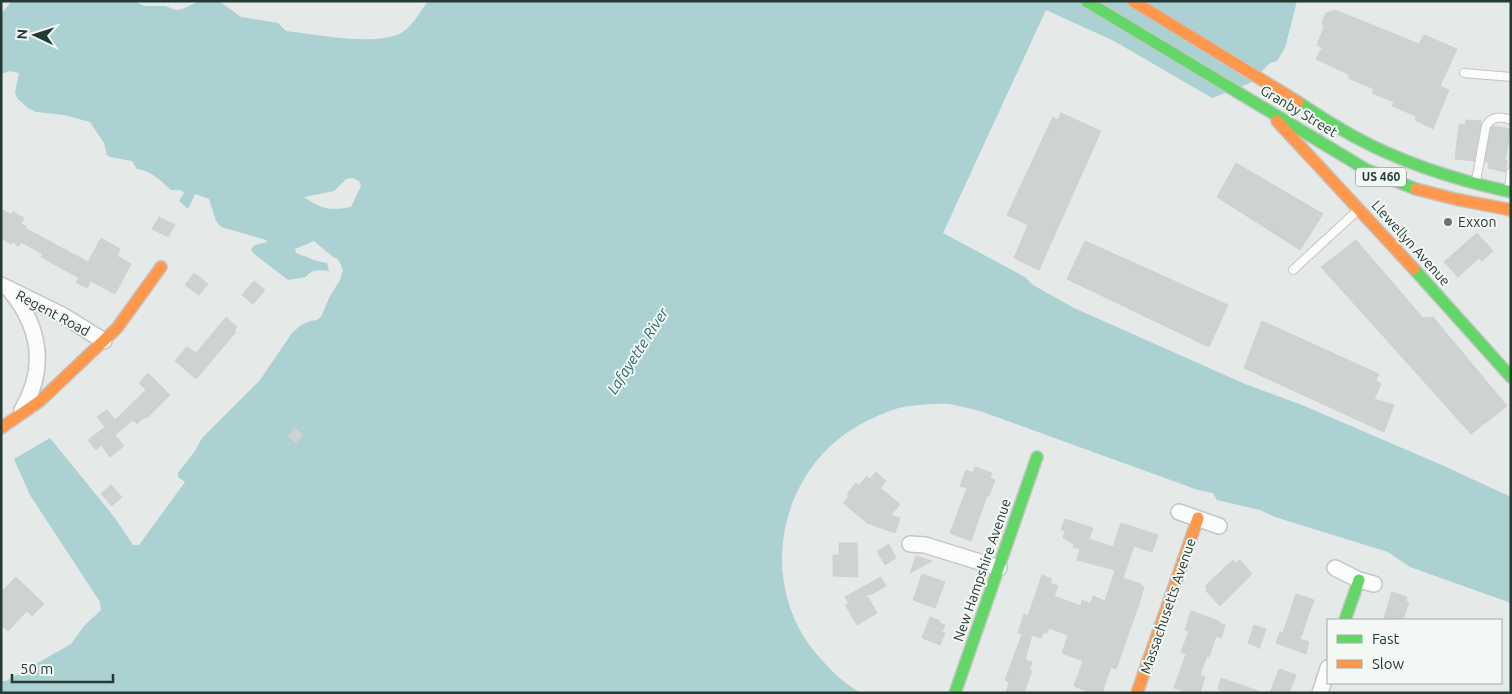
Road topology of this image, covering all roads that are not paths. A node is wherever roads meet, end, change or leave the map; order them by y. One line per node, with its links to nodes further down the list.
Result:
1 (1086, 1): 5 (street, Granby Street / US 460)
2 (1133, 1): 8 (street, Granby Street / US 460)
3 (1464, 73): 4 (lane)
4 (1511, 77)
5 (1266, 109): 10 (street, Granby Street / US 460); 11 (street, Llewellyn Avenue)
6 (1511, 120): 8 (lane)
7 (1511, 172): 9 (lane)
8 (1476, 184): 9 (street, Granby Street / US 460); 10 (lane)
9 (1509, 192): 12 (lane)
10 (1472, 203): 12 (street, Granby Street / US 460)
11 (1359, 208): 14 (lane); 17 (street, Llewellyn Avenue)
12 (1508, 210)
13 (161, 267): 16 (street)
14 (1293, 270)
15 (6, 287): 16 (street, Regent Road); 18 (street)
16 (104, 341): 18 (street)
17 (1511, 377)
18 (19, 416): 19 (street)
19 (1, 428)
20 (1037, 457): 25 (street, New Hampshire Avenue)
21 (1179, 512): 22 (street)
22 (1198, 518): 23 (street); 32 (street, Massachusetts Avenue)
23 (1220, 526)
24 (910, 544): 25 (street)
25 (999, 568): 31 (street, New Hampshire Avenue)
26 (1335, 568): 27 (street)
27 (1359, 580): 28 (street); 29 (street)
28 (1374, 584)
29 (1345, 619)
30 (1327, 671): 33 (street)
31 (955, 693)
32 (1137, 693)
33 (1320, 693)

